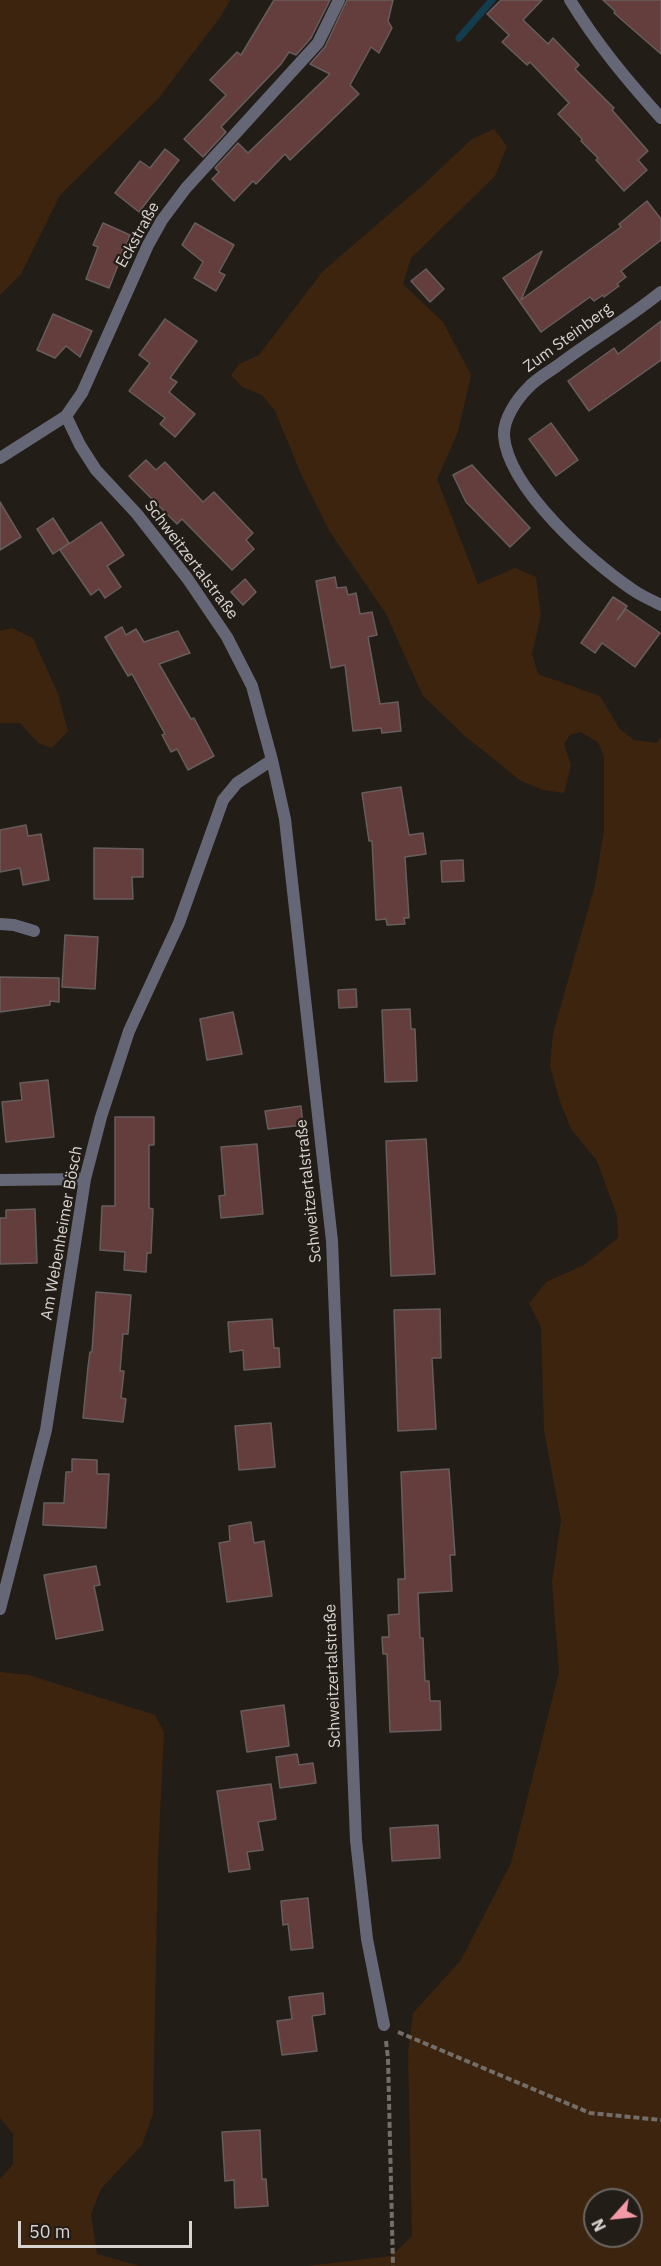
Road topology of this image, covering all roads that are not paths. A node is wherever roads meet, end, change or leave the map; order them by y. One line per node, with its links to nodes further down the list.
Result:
1 (339, 0): 5 (street, Eckstraße)
2 (570, 0): 3 (street)
3 (661, 118)
4 (661, 292): 7 (street, Zum Steinberg)
5 (66, 416): 6 (street, Eckstraße); 8 (street, Schweitzertalstraße)
6 (0, 458)
7 (661, 605)
8 (272, 760): 11 (street, Am Webenheimer Bösch); 14 (street, Schweitzertalstraße)
9 (0, 924): 10 (street)
10 (34, 931)
11 (85, 1179): 12 (street); 13 (street, Am Webenheimer Bösch)
12 (0, 1180)
13 (0, 1609)
14 (384, 2025)

